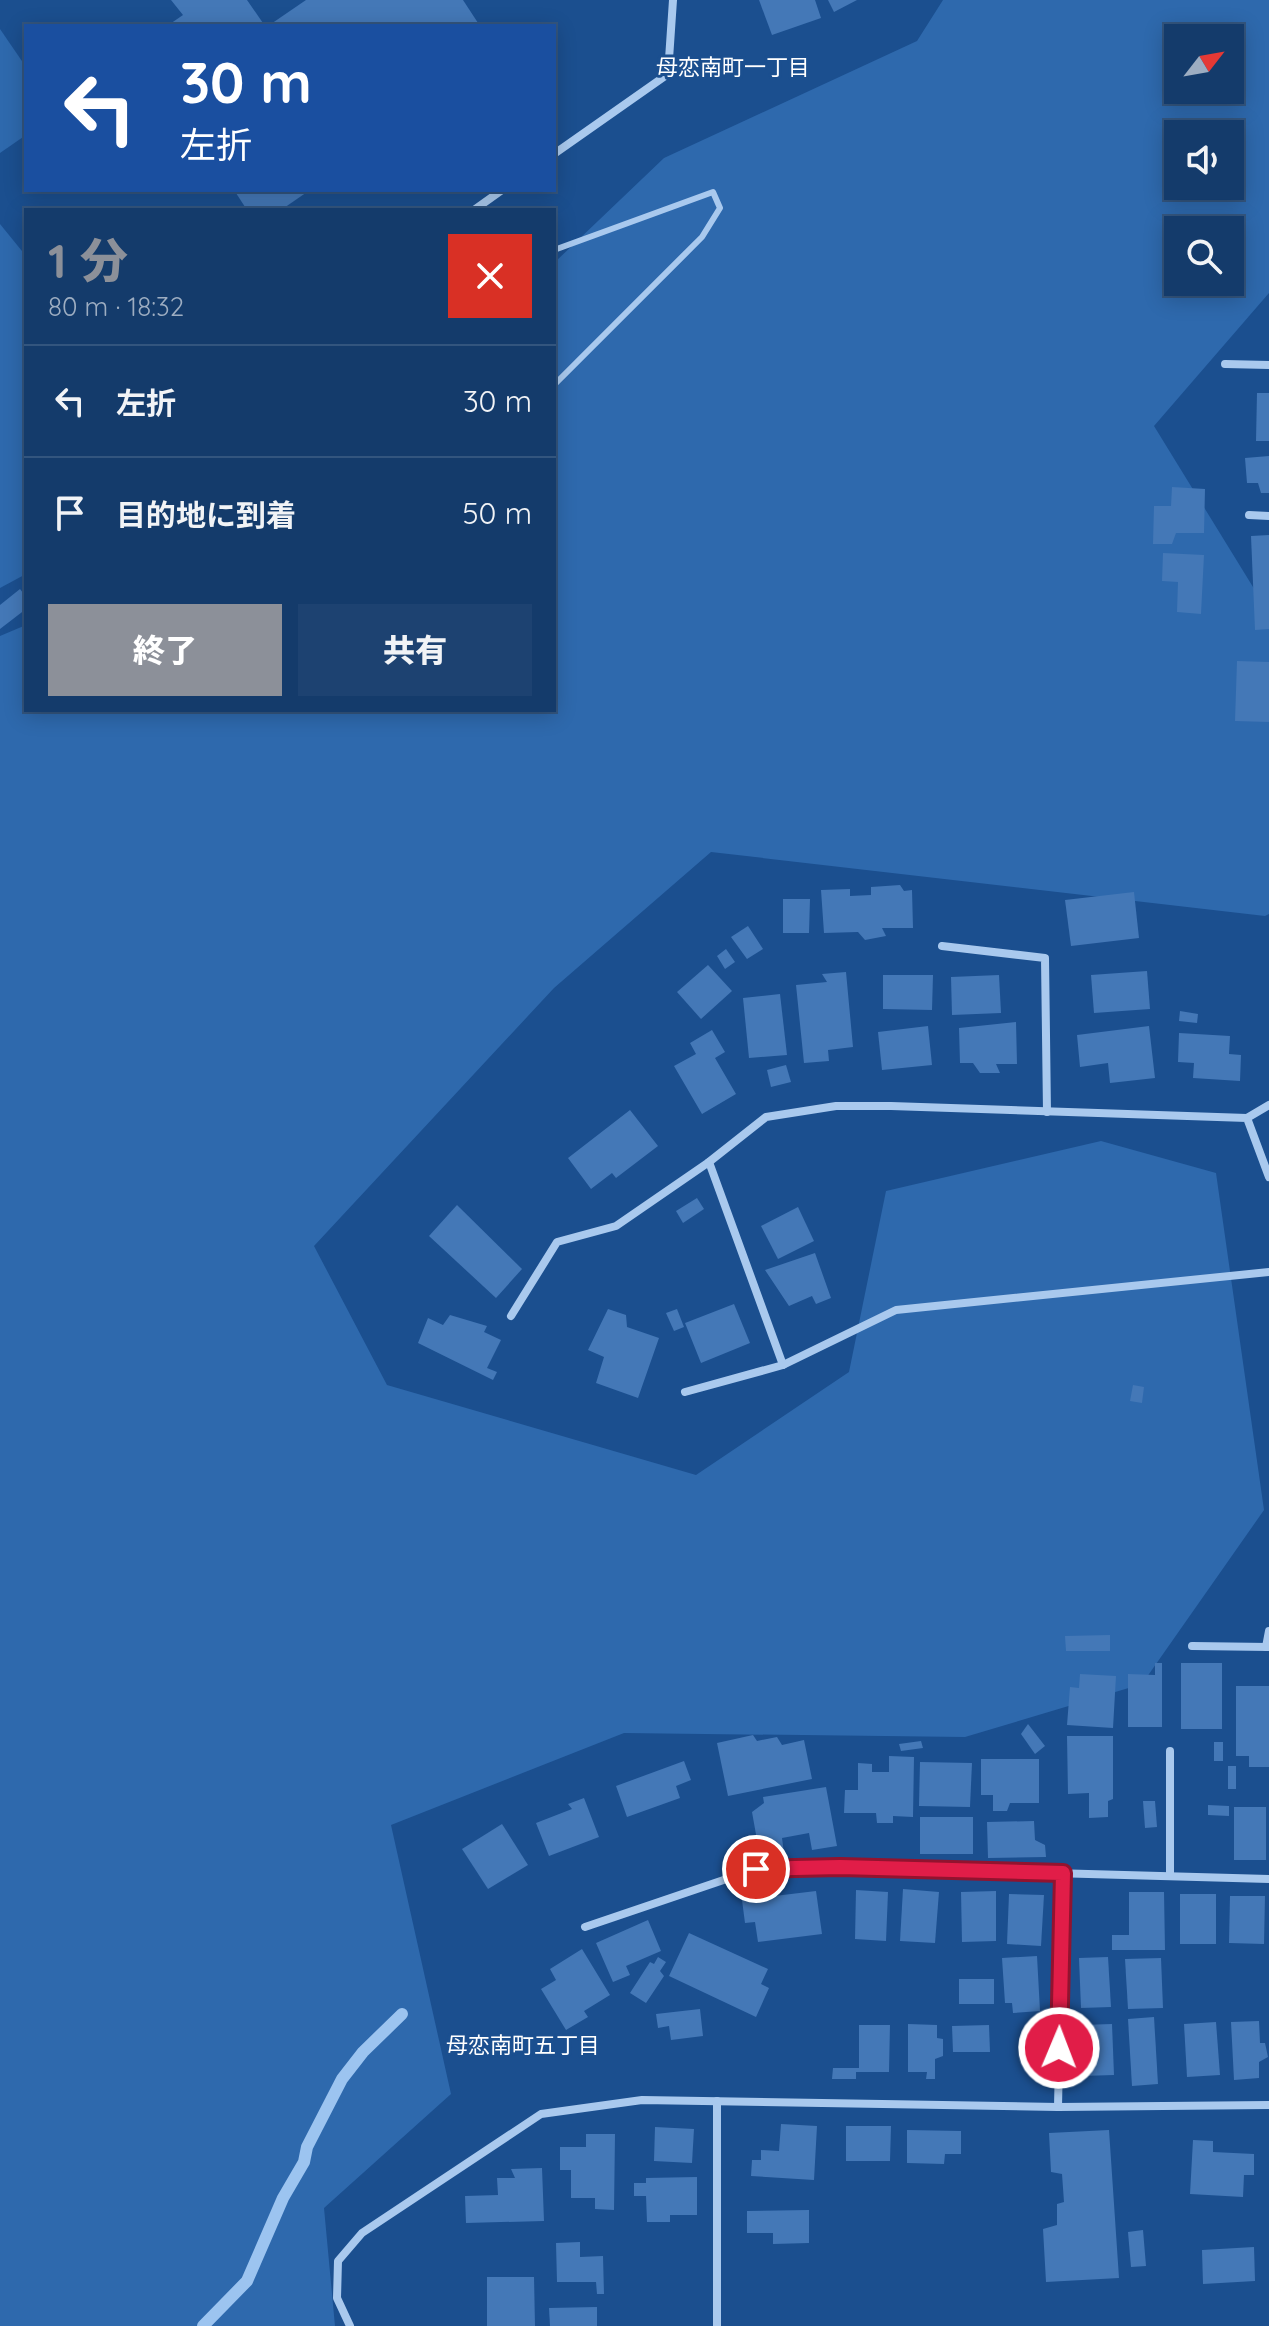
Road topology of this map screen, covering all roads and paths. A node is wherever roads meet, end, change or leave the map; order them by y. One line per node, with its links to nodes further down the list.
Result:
1 (673, 0): 2 (street)
2 (556, 153)
3 (499, 192): 4 (street)
4 (477, 208)
5 (556, 249): 8 (lane)
6 (1225, 364): 7 (street)
7 (1269, 365)
8 (556, 383)
9 (1249, 515): 10 (street)
10 (1269, 516)
11 (942, 946): 13 (street)
12 (1269, 1105): 14 (street)
13 (1047, 1112): 14 (street); 15 (street)
14 (1247, 1118): 16 (street)
15 (709, 1162): 18 (street); 19 (street)
16 (1269, 1177)
17 (1269, 1272): 19 (street)
18 (511, 1316)
19 (783, 1365): 20 (street)
20 (685, 1392)
21 (1269, 1631): 23 (street)
22 (1192, 1646): 23 (street)
23 (1268, 1647)
24 (1170, 1751): 26 (street)
25 (1063, 1873): 26 (street); 28 (street); 31 (street)
26 (1170, 1876): 27 (street)
27 (1269, 1879)
28 (585, 1927)
29 (717, 2101): 31 (street); 32 (street); 33 (street)
30 (1269, 2105): 31 (street)
31 (1058, 2107)
32 (350, 2326)
33 (717, 2326)

